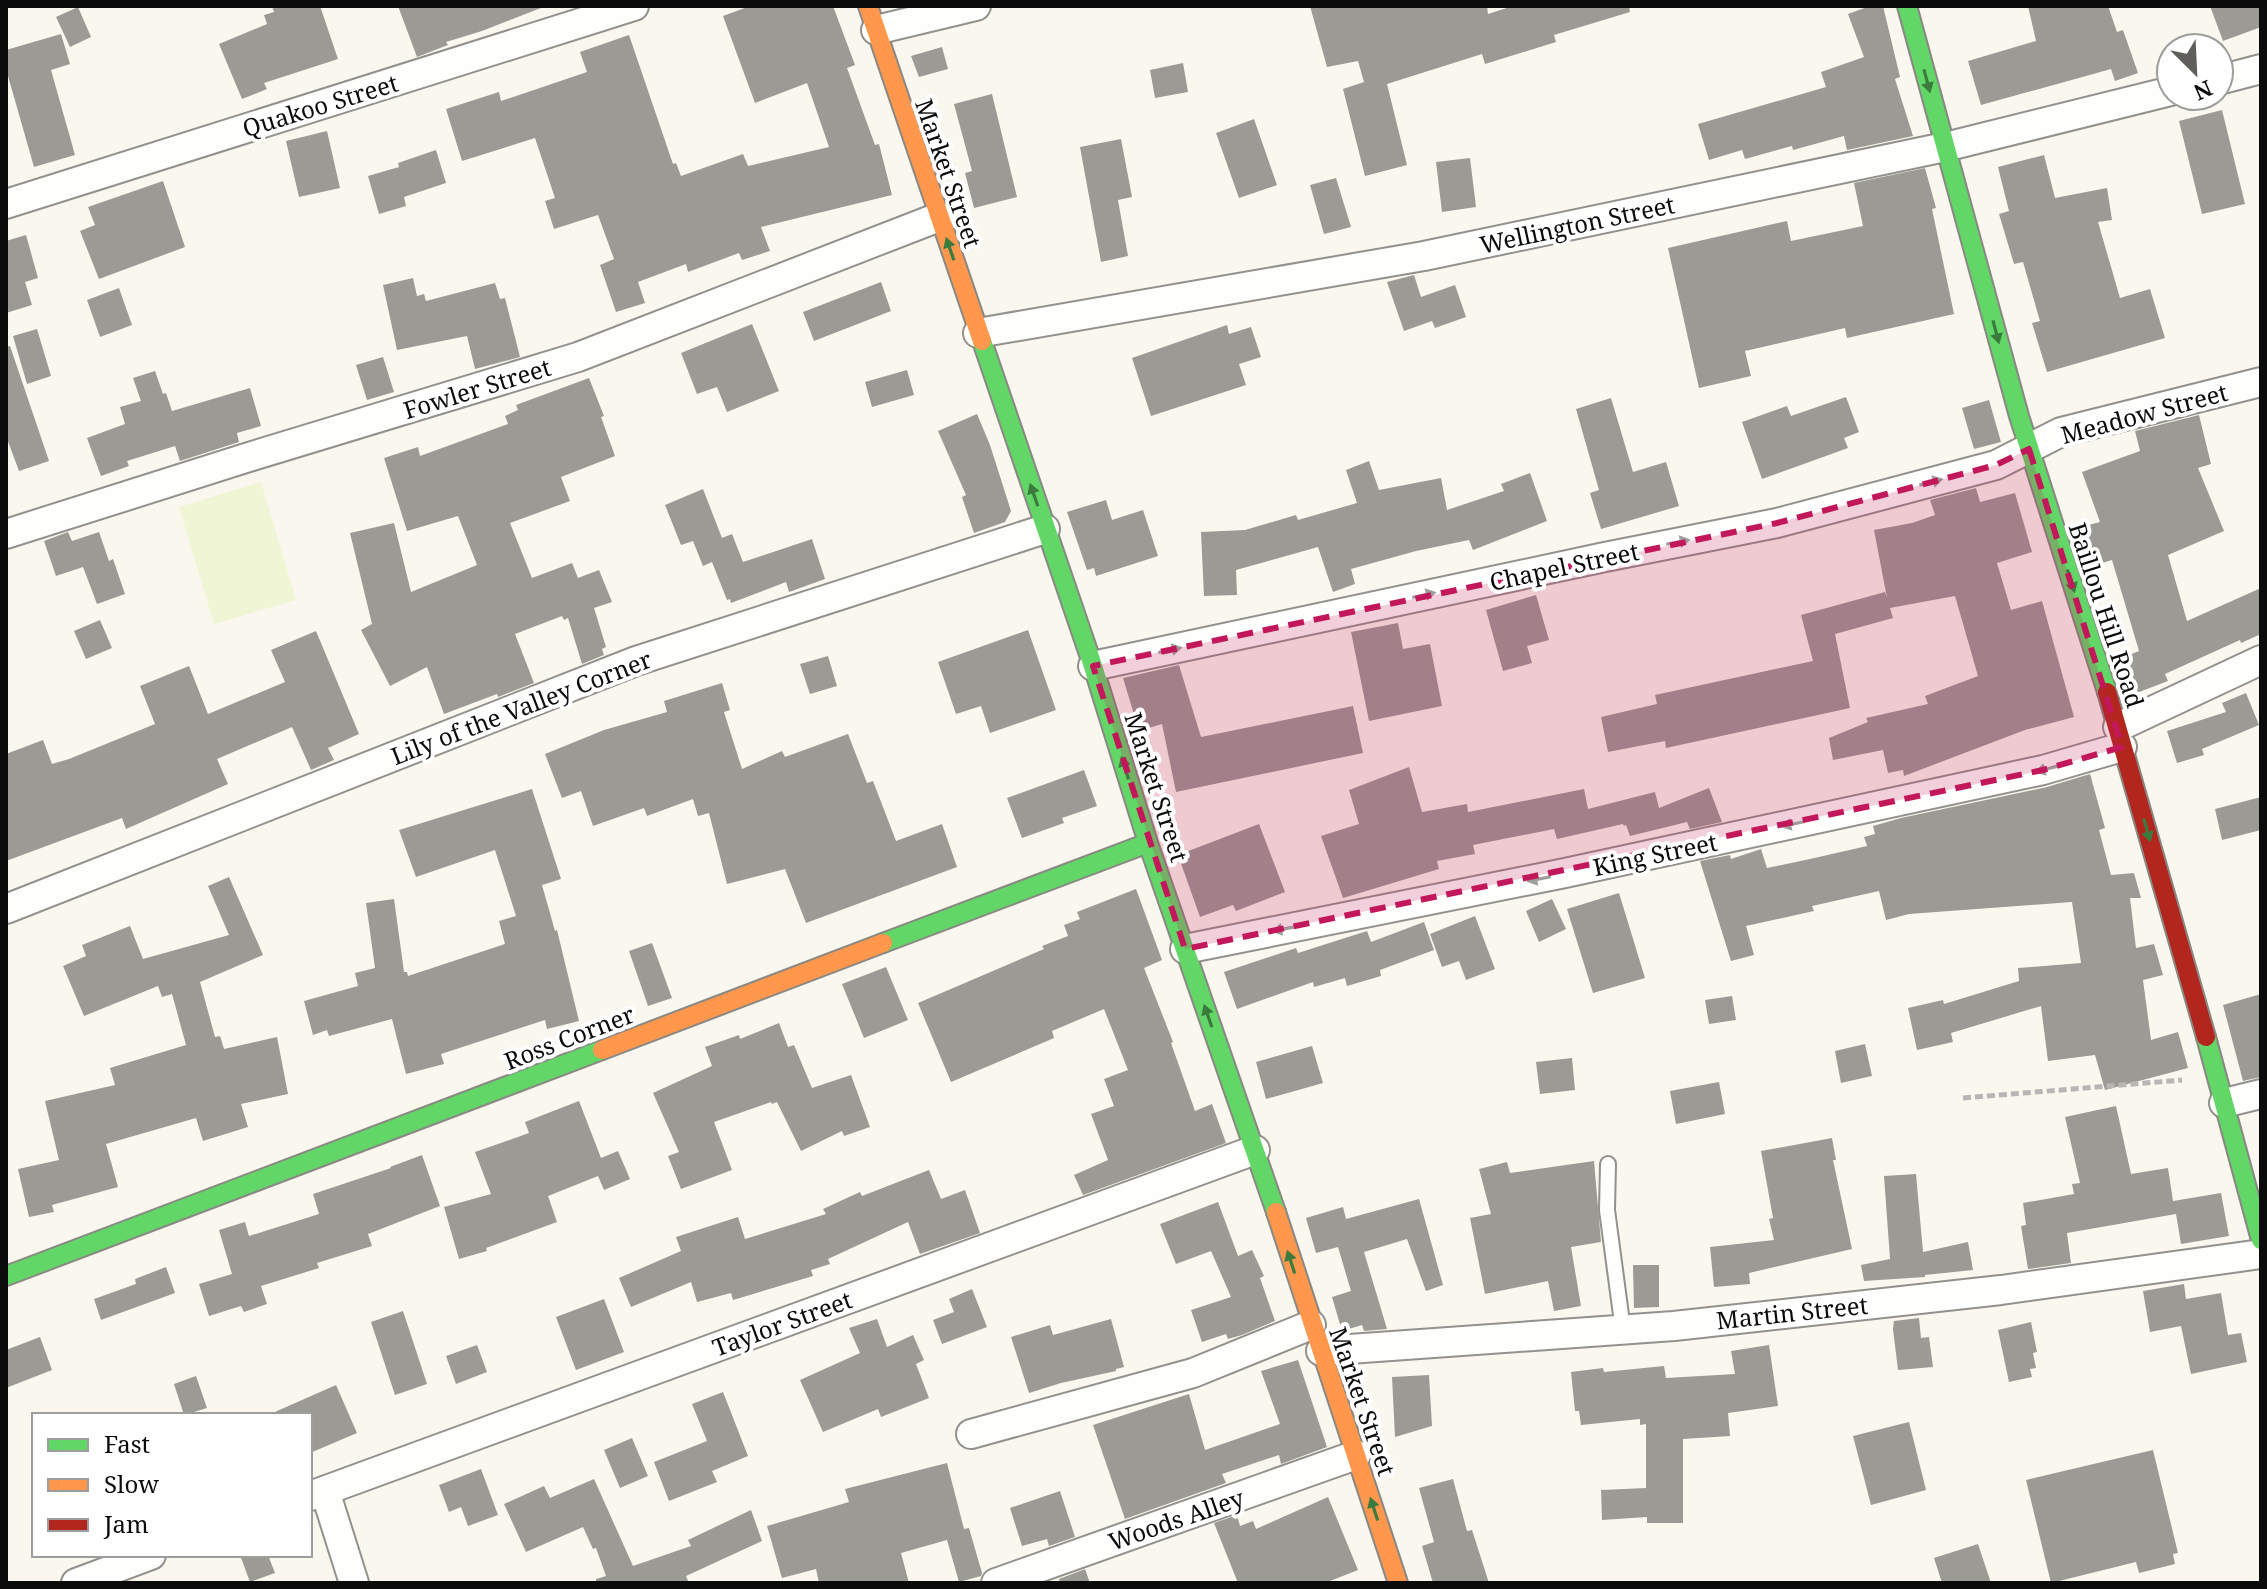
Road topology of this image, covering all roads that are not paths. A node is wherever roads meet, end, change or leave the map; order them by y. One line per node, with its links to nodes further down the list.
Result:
1 (634, 6): 9 (street, Quakoo Street)
2 (976, 6): 4 (street)
3 (1907, 6): 8 (main road, Baillou Hill Road, one-way to 8)
4 (872, 18): 10 (main road, Market Street)
5 (2261, 69): 6 (street)
6 (2235, 76)
7 (2155, 95): 8 (street, Wellington Street)
8 (1945, 147): 11 (street, Wellington Street); 13 (main road, Baillou Hill Road, one-way to 13)
9 (6, 204)
10 (939, 217): 11 (main road, Market Street, one-way to 10); 15 (street, Fowler Street)
11 (978, 333): 14 (main road, Market Street, one-way to 11)
12 (2261, 382): 13 (street, Meadow Street)
13 (2029, 449): 17 (street, Chapel Street, one-way to 13); 18 (main road, Baillou Hill Road, one-way to 18)
14 (1045, 529): 17 (main road, Market Street); 20 (street, Lily of the Valley Corner)
15 (6, 534)
16 (2261, 660): 18 (street, King Street)
17 (1093, 666): 19 (main road, Market Street, one-way to 17)
18 (2120, 737): 21 (street, King Street, one-way to 21); 22 (main road, Baillou Hill Road, one-way to 22)
19 (1148, 843): 21 (main road, Market Street); 28 (main road, Ross Corner)
20 (6, 909)
21 (1185, 949): 24 (main road, Market Street, one-way to 21)
22 (2220, 1090): 23 (street); 26 (main road, Baillou Hill Road)
23 (2261, 1094)
24 (1255, 1150): 30 (main road, Market Street, one-way to 24); 33 (street, Taylor Street)
25 (1608, 1164): 29 (lane)
26 (2261, 1240)
27 (2261, 1254): 29 (street, Martin Street)
28 (6, 1276)
29 (1623, 1330): 30 (street, Martin Street)
30 (1316, 1338): 31 (street, Martin Street); 32 (main road, Market Street)
31 (971, 1434)
32 (1356, 1455): 35 (main road, Market Street, one-way to 32); 38 (street, Woods Alley)
33 (317, 1493): 37 (street)
34 (146, 1557): 36 (street)
35 (1395, 1582)
36 (76, 1583)
37 (354, 1583)
38 (996, 1583)

